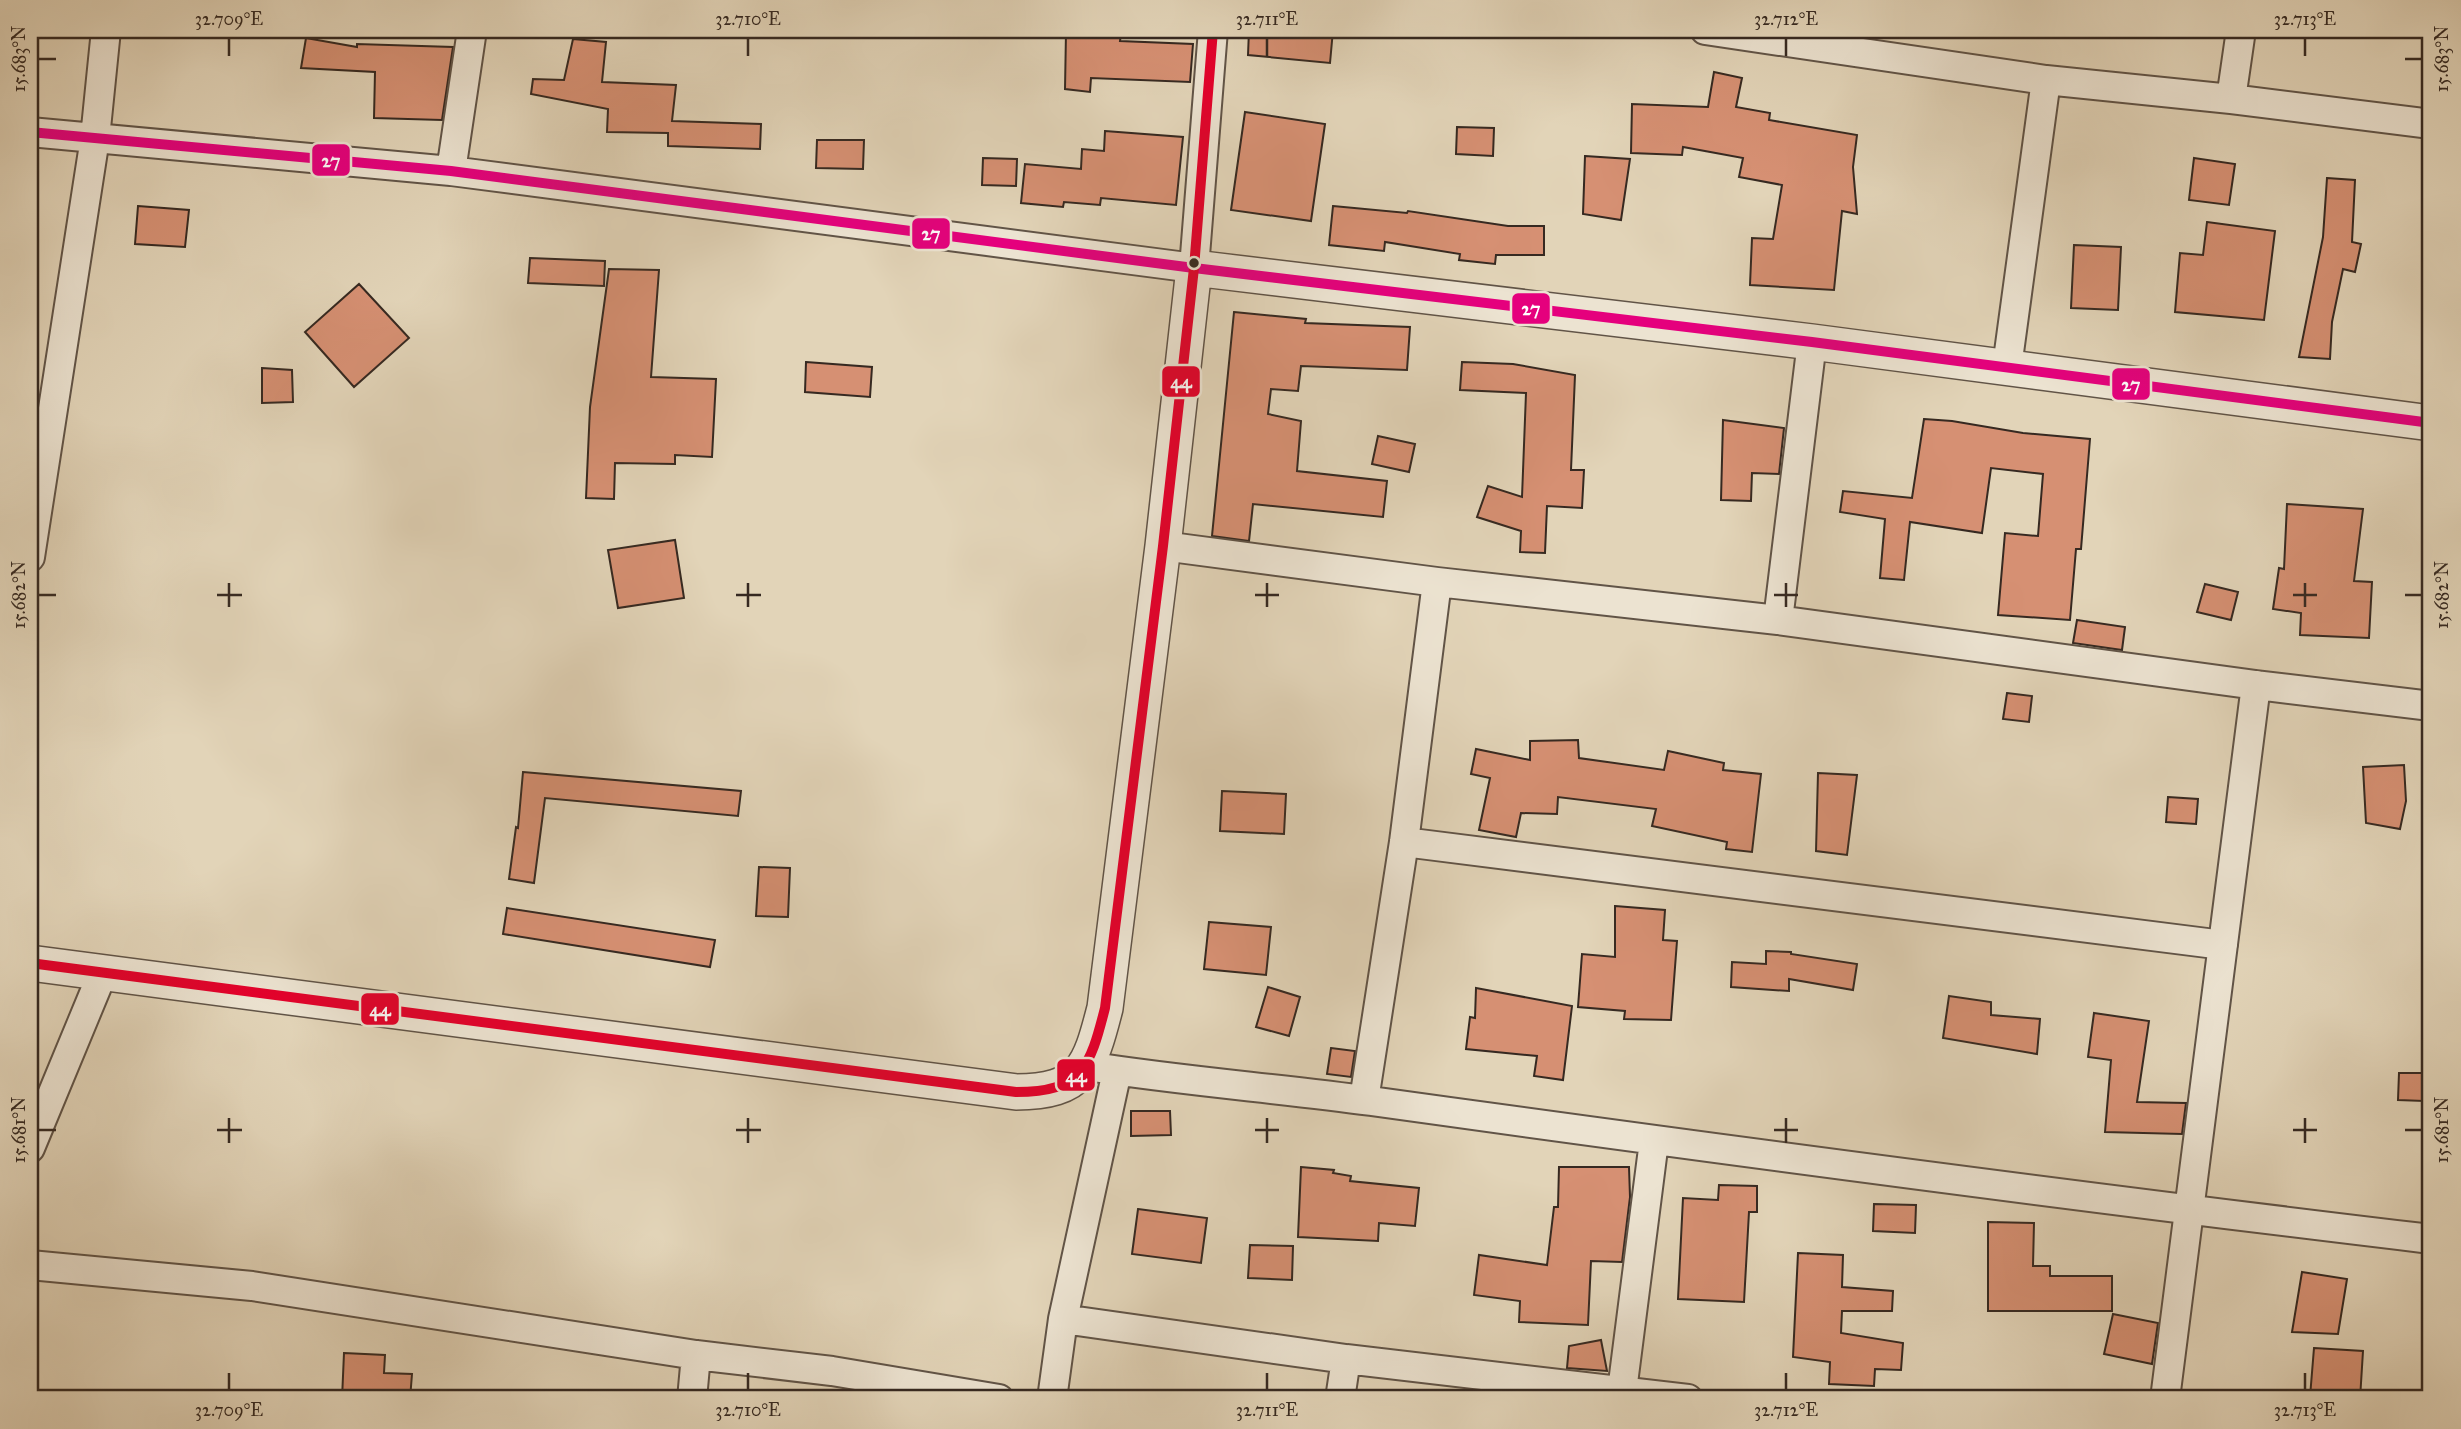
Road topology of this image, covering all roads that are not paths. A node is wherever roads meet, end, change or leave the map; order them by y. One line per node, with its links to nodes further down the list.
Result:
1 (106, 30): 10 (street)
2 (472, 30): 11 (street)
3 (1213, 30): 12 (street)
4 (1705, 30): 6 (street)
5 (2241, 30): 7 (street)
6 (2046, 80): 7 (street); 14 (street)
7 (2231, 99): 8 (street)
8 (2431, 124)
9 (30, 132): 10 (street)
10 (95, 138): 11 (street); 17 (street)
11 (450, 171): 12 (street)
12 (1194, 268): 13 (street); 16 (street)
13 (1812, 342): 14 (street); 19 (street)
14 (2007, 367): 15 (street)
15 (2431, 423)
16 (1163, 546): 18 (street); 26 (street)
17 (30, 557)
18 (1437, 582): 19 (street); 22 (street)
19 (1778, 620): 20 (street)
20 (2256, 685): 21 (street); 23 (street)
21 (2431, 706)
22 (1404, 842): 23 (street); 27 (street)
23 (2223, 945): 30 (street)
24 (30, 963): 25 (street)
25 (103, 972): 26 (street); 29 (street)
26 (1102, 1069): 27 (street); 33 (street)
27 (1364, 1100): 28 (street)
28 (1654, 1141): 30 (street); 36 (street)
29 (30, 1148)
30 (2190, 1210): 31 (street); 42 (street)
31 (2431, 1239)
32 (30, 1265): 34 (street)
33 (1063, 1319): 35 (street); 39 (street)
34 (696, 1355): 37 (street); 38 (street)
35 (1346, 1359): 36 (street); 40 (street)
36 (1622, 1391): 41 (street)
37 (692, 1399)
38 (999, 1399)
39 (1052, 1399)
40 (1340, 1399)
41 (1688, 1399)
42 (2165, 1399)

